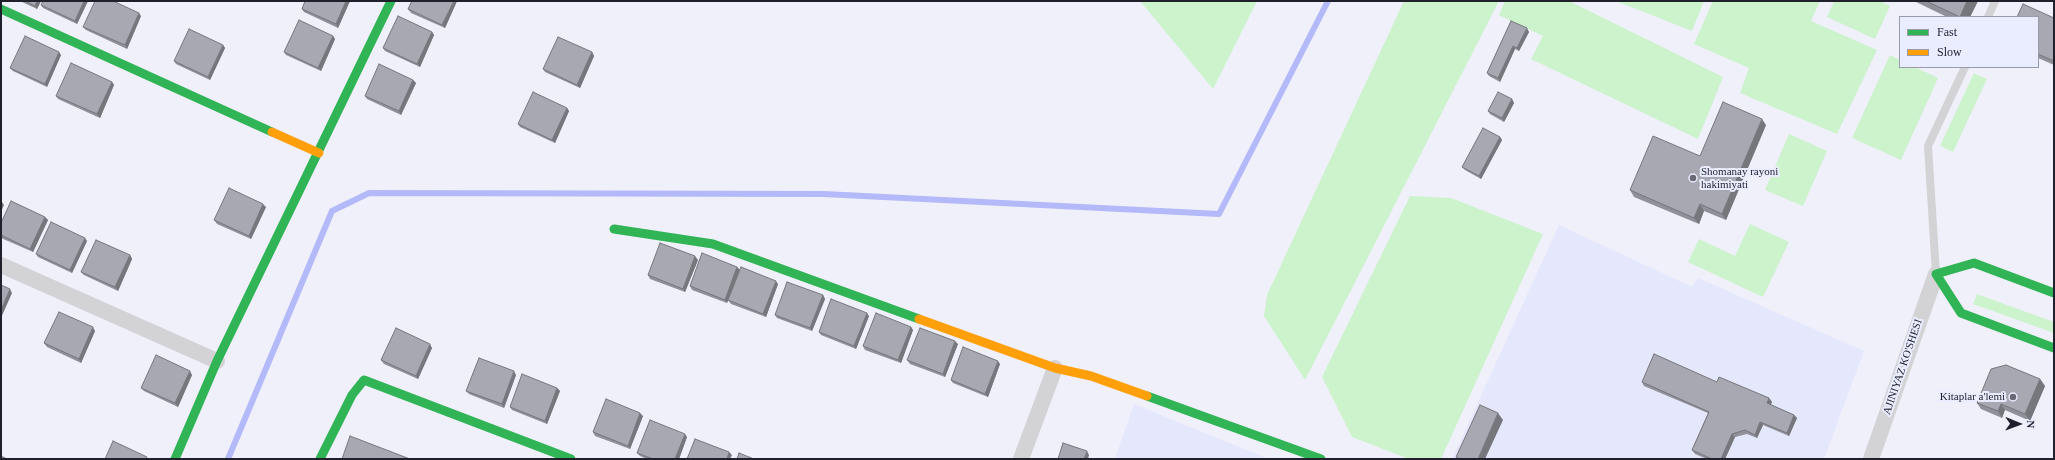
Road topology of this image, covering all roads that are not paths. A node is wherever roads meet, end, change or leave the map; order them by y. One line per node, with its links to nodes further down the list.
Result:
1 (391, 1): 6 (street)
2 (1995, 1): 4 (lane)
3 (1, 9): 6 (street)
4 (1988, 16)
5 (1964, 68): 9 (lane)
6 (319, 153): 12 (street)
7 (614, 229): 13 (street)
8 (1, 265): 12 (street)
9 (1936, 274): 10 (street); 11 (street); 19 (street, AJINIYAZ KO'SHESI)
10 (2054, 293)
11 (2054, 348)
12 (217, 361): 14 (street)
13 (1055, 368): 17 (street); 18 (street)
14 (175, 459)
15 (320, 459): 16 (street)
16 (571, 459)
17 (1021, 459)
18 (1321, 459)
19 (1871, 459)

